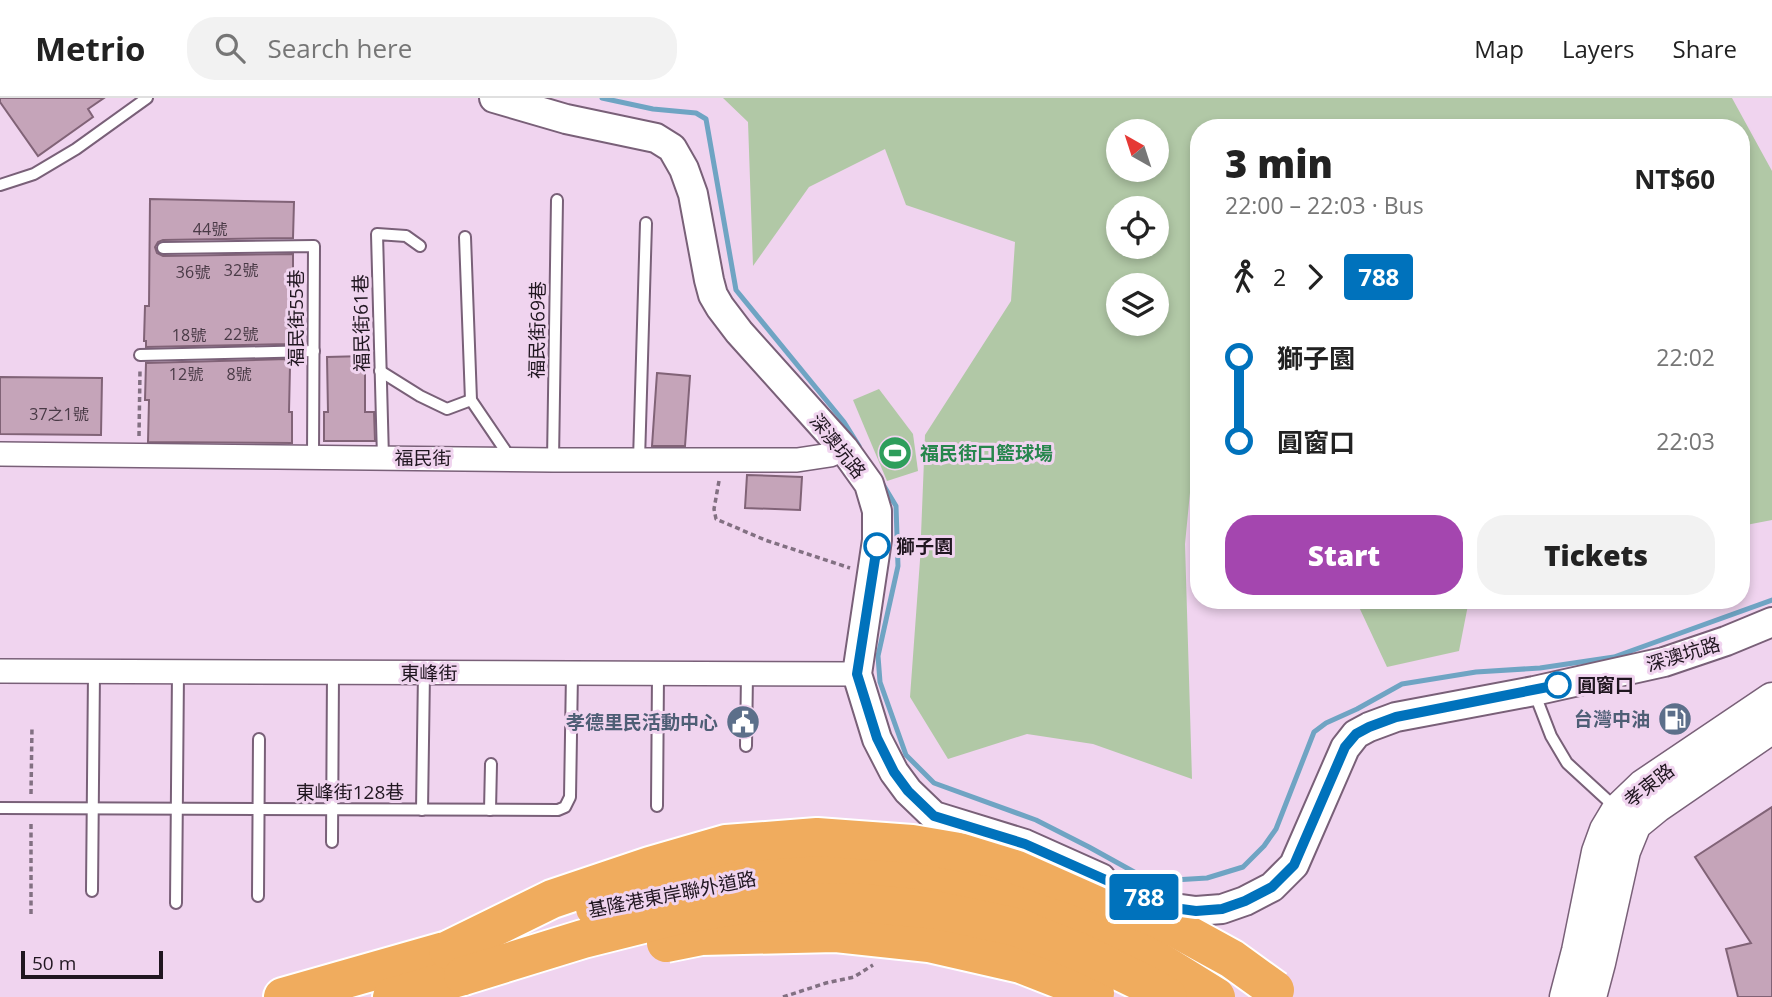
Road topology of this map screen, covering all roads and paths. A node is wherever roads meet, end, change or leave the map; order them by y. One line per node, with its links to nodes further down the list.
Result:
1 (147, 98): 3 (lane)
2 (494, 98): 13 (street, 深澳坑路)
3 (0, 185)
4 (556, 200): 19 (lane, 福民街69巷)
5 (646, 223): 20 (lane)
6 (466, 237): 12 (lane)
7 (420, 246): 11 (lane, 福民街61巷)
8 (163, 248): 9 (lane, 福民街55巷)
9 (313, 351): 10 (lane); 16 (lane, 福民街55巷)
10 (140, 355): 15 (path)
11 (380, 371): 12 (lane); 17 (lane, 福民街61巷)
12 (471, 400): 18 (lane)
13 (844, 449): 21 (street, 福民街); 22 (street, 深澳坑路)
14 (0, 454): 15 (street, 福民街)
15 (138, 455): 16 (street, 福民街)
16 (313, 457): 17 (street, 福民街)
17 (383, 458): 18 (street, 福民街)
18 (511, 459): 19 (street, 福民街)
19 (552, 460): 20 (street, 福民街)
20 (639, 460): 21 (street, 福民街)
21 (722, 460): 22 (path)
22 (872, 576): 32 (street, 深澳坑路)
23 (1772, 622): 33 (street, 深澳坑路)
24 (0, 671): 25 (street, 東峰街)
25 (94, 672): 26 (street, 東峰街); 41 (lane)
26 (178, 672): 27 (street, 東峰街); 42 (lane)
27 (333, 672): 28 (street, 東峰街); 44 (lane)
28 (424, 673): 29 (street, 東峰街); 45 (lane)
29 (572, 673): 30 (street, 東峰街); 46 (lane, 東峰街128巷)
30 (658, 674): 31 (street, 東峰街); 39 (lane)
31 (747, 674): 32 (street, 東峰街); 37 (lane)
32 (857, 674): 33 (street, 深澳坑路)
33 (1534, 691): 47 (lane)
34 (1772, 699): 47 (main road, 孝東路)
35 (1772, 727): 60 (main road, 孝東路)
36 (259, 739): 43 (lane)
37 (746, 746)
38 (491, 764): 46 (lane)
39 (657, 806)
40 (0, 808): 41 (lane, 東峰街128巷)
41 (93, 808): 42 (lane, 東峰街128巷); 49 (lane)
42 (176, 808): 43 (lane, 東峰街128巷); 51 (lane)
43 (259, 809): 44 (lane, 東峰街128巷); 50 (lane)
44 (332, 809): 45 (lane, 東峰街128巷); 48 (lane)
45 (422, 810): 46 (lane, 東峰街128巷)
46 (490, 810)
47 (1618, 810): 59 (main road, 孝東路)
48 (332, 842)
49 (92, 891)
50 (258, 896)
51 (176, 903)
52 (456, 963): 53 (highway, bridge); 54 (highway, bridge); 55 (highway, 基隆港東岸聯外道路); 56 (highway, 基隆港東岸聯外道路); 57 (highway, 基隆港東岸聯外道路, bridge); 58 (highway, 基隆港東岸聯外道路, bridge)
53 (1279, 993)
54 (1099, 995)
55 (283, 997)
56 (392, 997)
57 (1168, 997)
58 (1216, 997)
59 (1566, 997)
60 (1590, 997)

